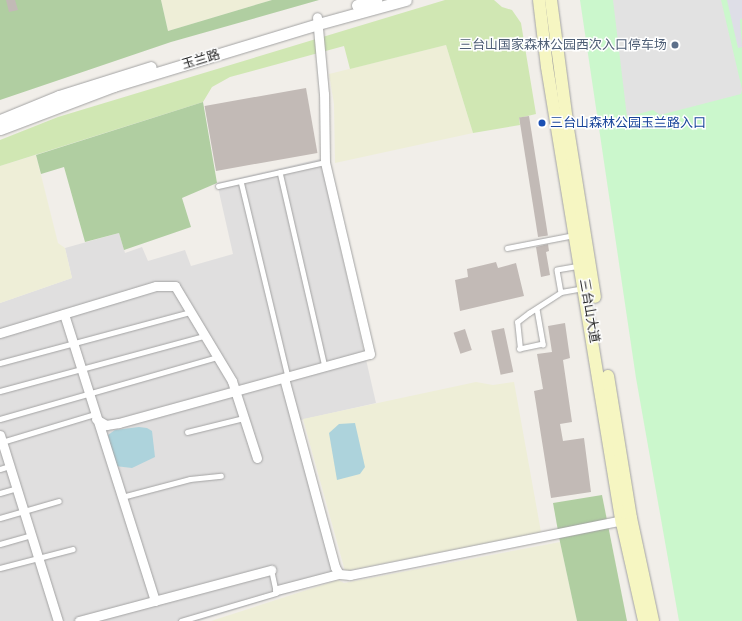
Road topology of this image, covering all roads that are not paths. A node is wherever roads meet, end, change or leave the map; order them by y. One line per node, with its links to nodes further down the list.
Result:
1 (376, 0): 5 (street, 玉兰路)
2 (406, 0): 5 (street, 玉兰路)
3 (539, 0): 12 (main road, 三台山大道)
4 (551, 0): 12 (main road, 三台山大道)
5 (318, 20): 6 (street, 玉兰路); 7 (street, 玉兰路); 8 (street)
6 (0, 120)
7 (0, 129)
8 (325, 162): 9 (lane); 25 (street)
9 (280, 172): 10 (lane); 25 (lane)
10 (241, 181): 11 (lane); 27 (lane)
11 (218, 186)
12 (580, 234): 13 (lane); 14 (main road, 三台山大道); 46 (main road, 三台山大道)
13 (507, 248)
14 (581, 266): 15 (main road, 三台山大道); 16 (lane)
15 (585, 288): 16 (lane); 46 (main road, 三台山大道)
16 (561, 292): 17 (lane)
17 (537, 309): 17 (lane)
18 (190, 312): 19 (street); 21 (street); 22 (lane)
19 (64, 314): 20 (street); 22 (street)
20 (0, 333)
21 (204, 336): 23 (street); 26 (lane)
22 (73, 344): 24 (lane); 26 (street)
23 (217, 357): 29 (street); 30 (lane)
24 (0, 363)
25 (325, 366): 27 (street)
26 (81, 369): 28 (lane); 30 (street)
27 (286, 378): 29 (street); 53 (street)
28 (0, 391)
29 (235, 392): 31 (street); 32 (street)
30 (88, 394): 31 (street); 33 (lane)
31 (96, 417): 35 (lane); 42 (street)
32 (244, 418): 34 (lane); 36 (street)
33 (0, 419)
34 (187, 432)
35 (1, 440): 37 (street)
36 (257, 458)
37 (10, 466): 38 (lane); 40 (street)
38 (0, 469)
39 (221, 476): 42 (lane)
40 (17, 488): 41 (lane); 44 (street)
41 (0, 493)
42 (120, 497): 55 (street)
43 (59, 501): 44 (lane)
44 (24, 511): 45 (lane); 47 (street)
45 (0, 518)
46 (627, 519): 53 (street); 59 (main road, 三台山大道); 60 (main road, 三台山大道)
47 (32, 535): 48 (lane); 50 (street)
48 (0, 544)
49 (73, 549): 50 (lane)
50 (38, 558): 51 (lane); 56 (street)
51 (0, 568)
52 (271, 570): 54 (lane); 55 (street)
53 (339, 574): 54 (street)
54 (277, 590): 58 (lane)
55 (154, 601): 57 (street)
56 (58, 621)
57 (79, 621)
58 (181, 621)
59 (644, 621)
60 (653, 621)

